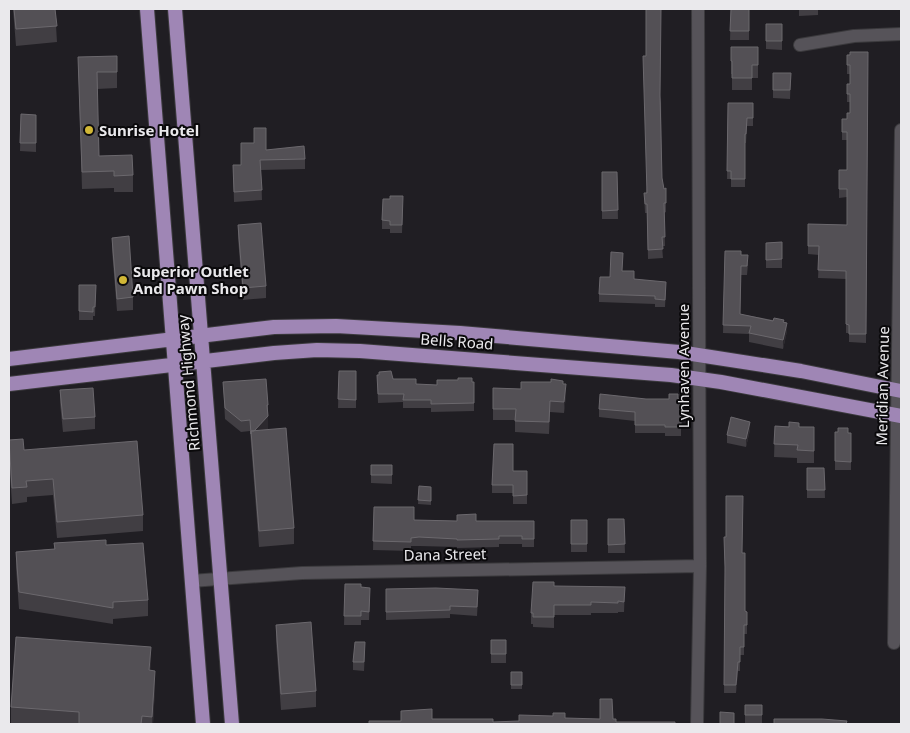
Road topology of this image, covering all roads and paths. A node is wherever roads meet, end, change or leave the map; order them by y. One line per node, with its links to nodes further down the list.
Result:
1 (147, 9): 8 (main road, Richmond Highway)
2 (175, 9): 7 (main road, Richmond Highway)
3 (698, 9): 9 (street, Lynhaven Avenue)
4 (901, 34): 5 (street)
5 (800, 45)
6 (901, 130): 15 (street, Meridian Avenue)
7 (200, 336): 8 (main road, Bells Road); 9 (main road, Bells Road); 11 (main road, Richmond Highway)
8 (172, 340): 10 (main road, Bells Road); 12 (main road, Richmond Highway)
9 (698, 354): 13 (street, Lynhaven Avenue); 15 (main road, Bells Road)
10 (9, 359)
11 (202, 361): 12 (main road, Bells Road); 13 (main road, Bells Road); 18 (main road, Richmond Highway)
12 (174, 365): 14 (main road, Bells Road); 19 (main road, Richmond Highway)
13 (698, 379): 16 (main road, Bells Road); 17 (street, Lynhaven Avenue)
14 (9, 384)
15 (900, 390): 16 (street, Meridian Avenue)
16 (899, 416): 20 (street, Meridian Avenue)
17 (700, 566): 18 (street, Dana Street); 23 (street, Lynhaven Avenue)
18 (220, 578): 19 (street, Dana Street); 22 (main road, Richmond Highway)
19 (191, 580): 21 (main road, Richmond Highway)
20 (894, 643)
21 (203, 724)
22 (232, 724)
23 (697, 724)

